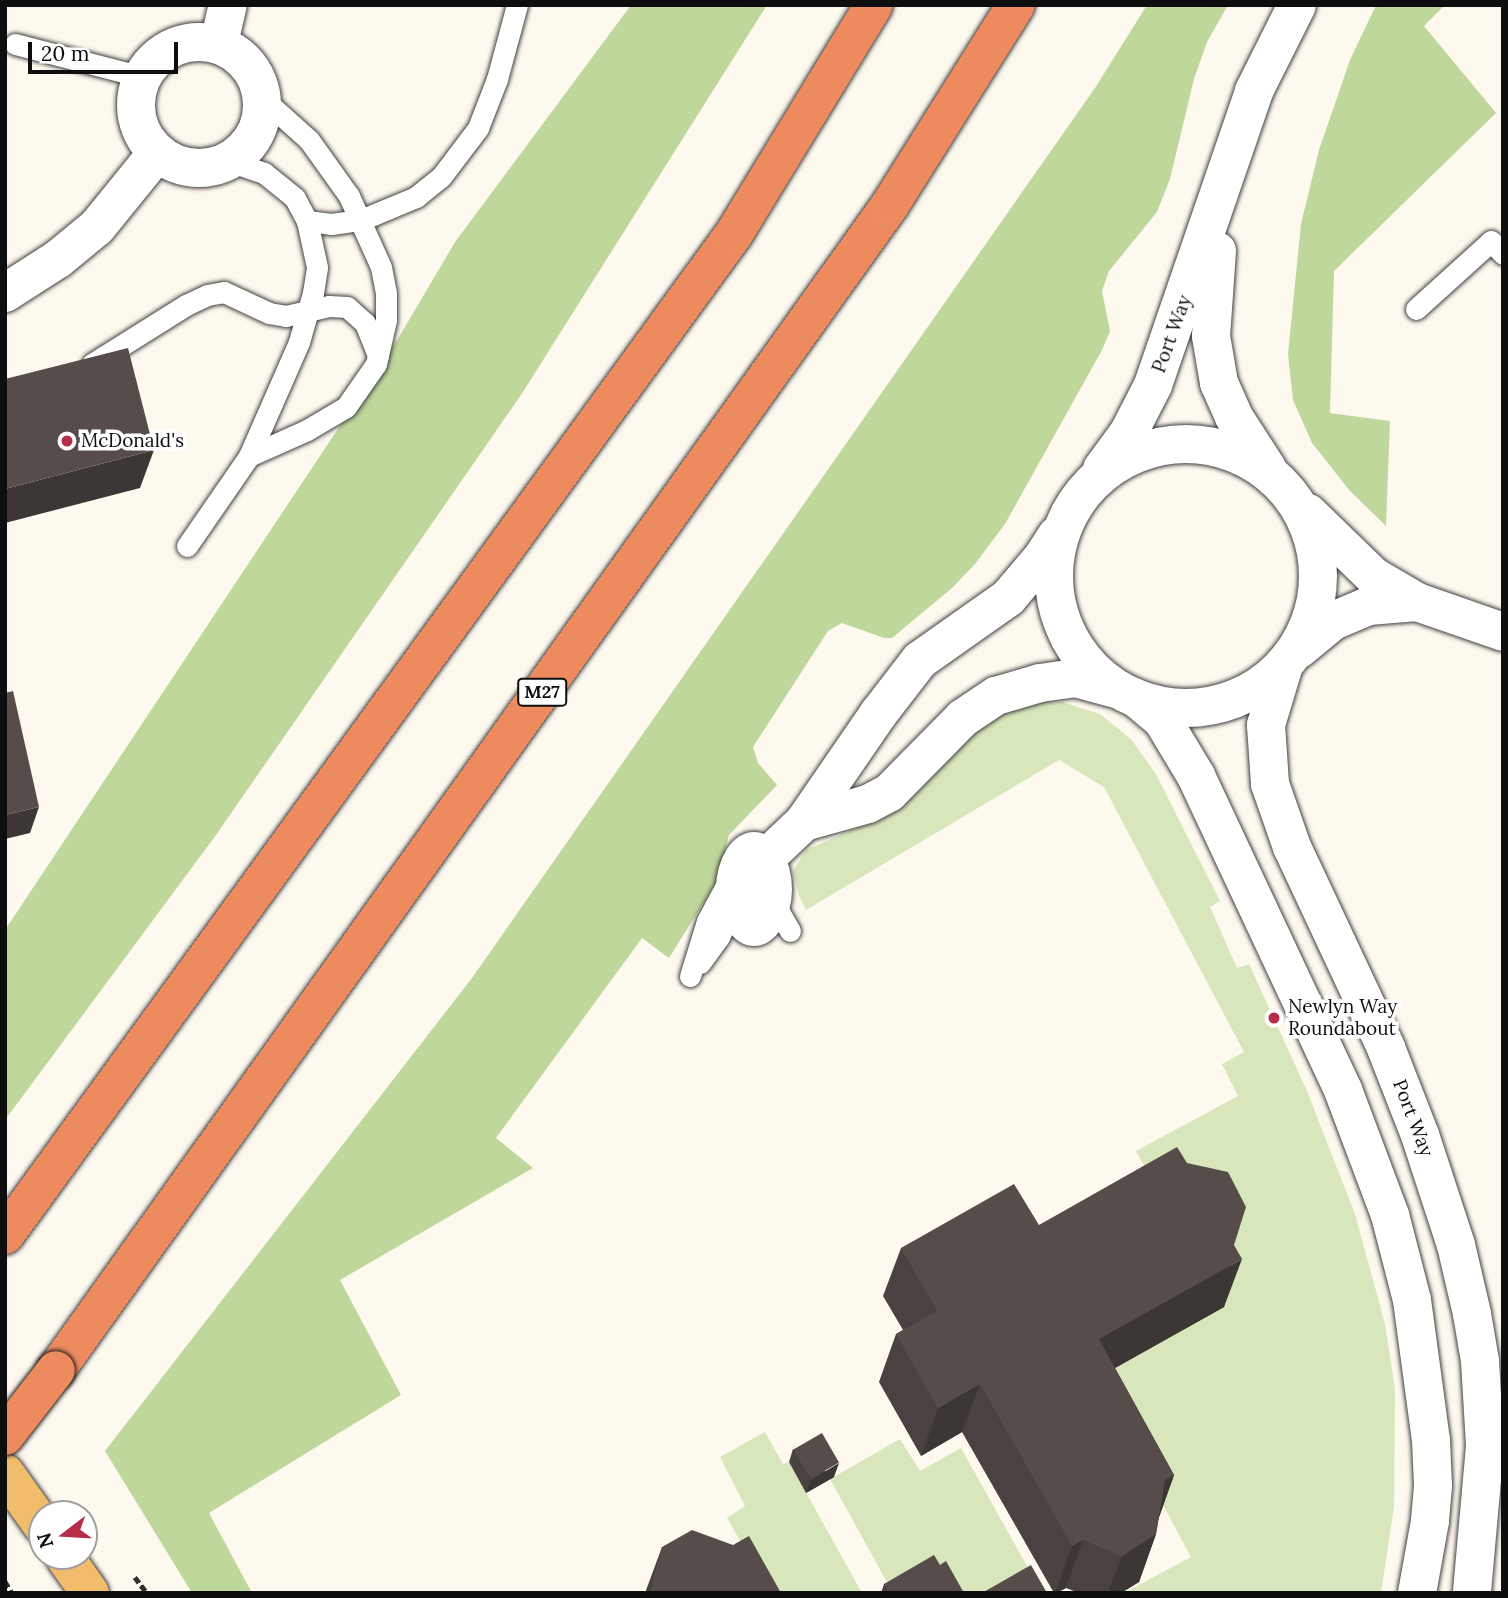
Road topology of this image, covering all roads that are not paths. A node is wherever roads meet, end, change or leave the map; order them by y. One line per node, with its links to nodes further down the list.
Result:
1 (228, 5): 6 (street)
2 (517, 5): 13 (lane)
3 (874, 5): 32 (highway)
4 (1016, 5): 33 (highway, M27, bridge)
5 (1297, 5): 11 (street, Port Way)
6 (219, 43): 8 (street); 9 (street)
7 (15, 44): 8 (lane)
8 (143, 77): 10 (street)
9 (261, 97): 12 (street); 13 (lane)
10 (157, 153): 12 (street); 16 (street)
11 (1232, 159): 22 (street, Port Way); 23 (street, Port Way)
12 (229, 161): 14 (lane)
13 (361, 220): 14 (lane); 19 (lane)
14 (307, 221): 18 (lane)
15 (1503, 254): 17 (lane)
16 (10, 285)
17 (1416, 310)
18 (307, 312): 19 (lane); 20 (lane); 21 (lane)
19 (378, 357): 21 (lane)
20 (78, 372)
21 (249, 456): 24 (lane)
22 (1282, 486): 23 (street); 25 (street); 27 (street)
23 (1074, 507): 28 (street); 29 (street)
24 (187, 546)
25 (1417, 602): 26 (street); 27 (street)
26 (1503, 632)
27 (1290, 658): 28 (street); 39 (street, Port Way)
28 (1129, 695): 29 (street); 38 (street)
29 (804, 822): 30 (street)
30 (754, 874): 31 (lane)
31 (790, 932)
32 (5, 1235)
33 (5, 1436)
34 (5, 1473): 35 (main road)
35 (28, 1505)
36 (74, 1570): 37 (main road)
37 (90, 1593)
38 (1417, 1593)
39 (1472, 1593)

